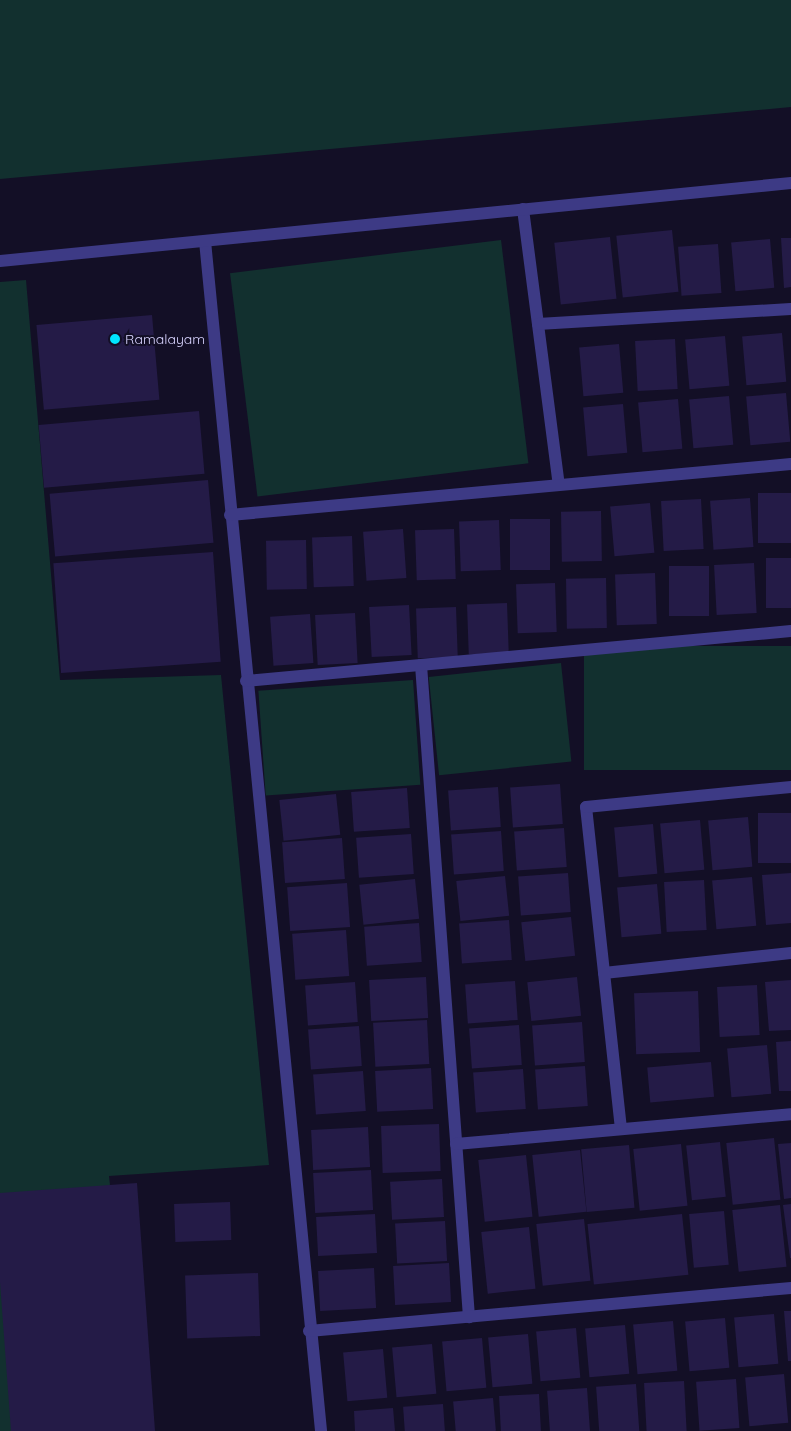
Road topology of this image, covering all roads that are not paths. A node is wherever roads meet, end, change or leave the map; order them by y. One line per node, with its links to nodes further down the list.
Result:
1 (791, 183): 2 (street)
2 (523, 210): 3 (street); 6 (street)
3 (204, 241): 4 (street); 9 (street)
4 (0, 261)
5 (791, 309): 6 (street)
6 (538, 324): 8 (street)
7 (791, 464): 8 (street)
8 (559, 485): 9 (street)
9 (230, 515): 12 (street)
10 (791, 632): 11 (street)
11 (421, 665): 12 (street); 18 (street)
12 (246, 681): 21 (street)
13 (791, 787): 15 (street)
14 (791, 953): 15 (street)
15 (604, 973): 17 (street)
16 (791, 1114): 17 (street)
17 (621, 1130): 18 (street)
18 (456, 1144): 20 (street)
19 (791, 1288): 20 (street)
20 (469, 1317): 21 (street)
21 (309, 1331): 22 (street)
22 (321, 1431)

